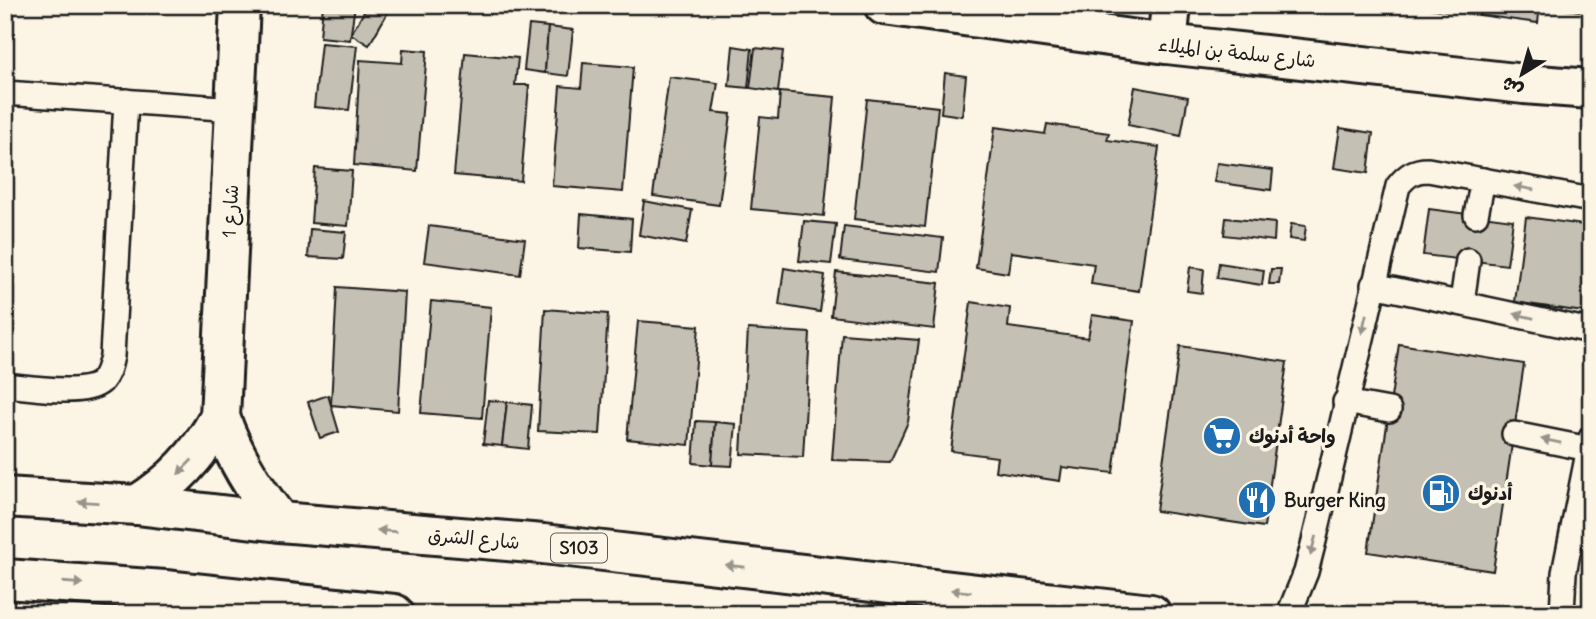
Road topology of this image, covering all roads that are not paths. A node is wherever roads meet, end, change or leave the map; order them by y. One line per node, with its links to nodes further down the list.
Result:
1 (240, 5): 8 (main road, شارع 1)
2 (884, 5): 4 (main road, شارع سلمة بن الميلاء)
3 (1171, 5): 4 (main road)
4 (1167, 44): 5 (main road, شارع سلمة بن الميلاء)
5 (1591, 89)
6 (5, 93): 7 (lane)
7 (126, 101): 8 (lane); 16 (lane)
8 (235, 109): 19 (main road, شارع 1)
9 (1482, 180): 10 (lane, one-way to 9); 11 (lane); 13 (lane)
10 (1591, 200)
11 (1476, 215)
12 (1468, 260): 14 (lane)
13 (1373, 285): 14 (lane); 17 (lane, one-way to 17)
14 (1462, 302): 15 (lane, one-way to 14)
15 (1591, 331)
16 (5, 385)
17 (1346, 402): 18 (lane); 29 (lane, one-way to 29)
18 (1390, 410)
19 (220, 417): 23 (main road, one-way to 23); 24 (main road)
20 (1514, 434): 21 (lane, one-way to 20)
21 (1590, 444): 30 (lane)
22 (5, 497): 23 (main road, شارع الشرق / S103, one-way to 22)
23 (137, 505): 24 (main road, شارع الشرق / S103)
24 (280, 522): 28 (main road, شارع الشرق / S103, one-way to 24)
25 (5, 579): 26 (main road, one-way to 26)
26 (159, 602): 27 (main road)
27 (394, 614)
28 (1151, 614)
29 (1289, 614)
30 (1562, 614)

